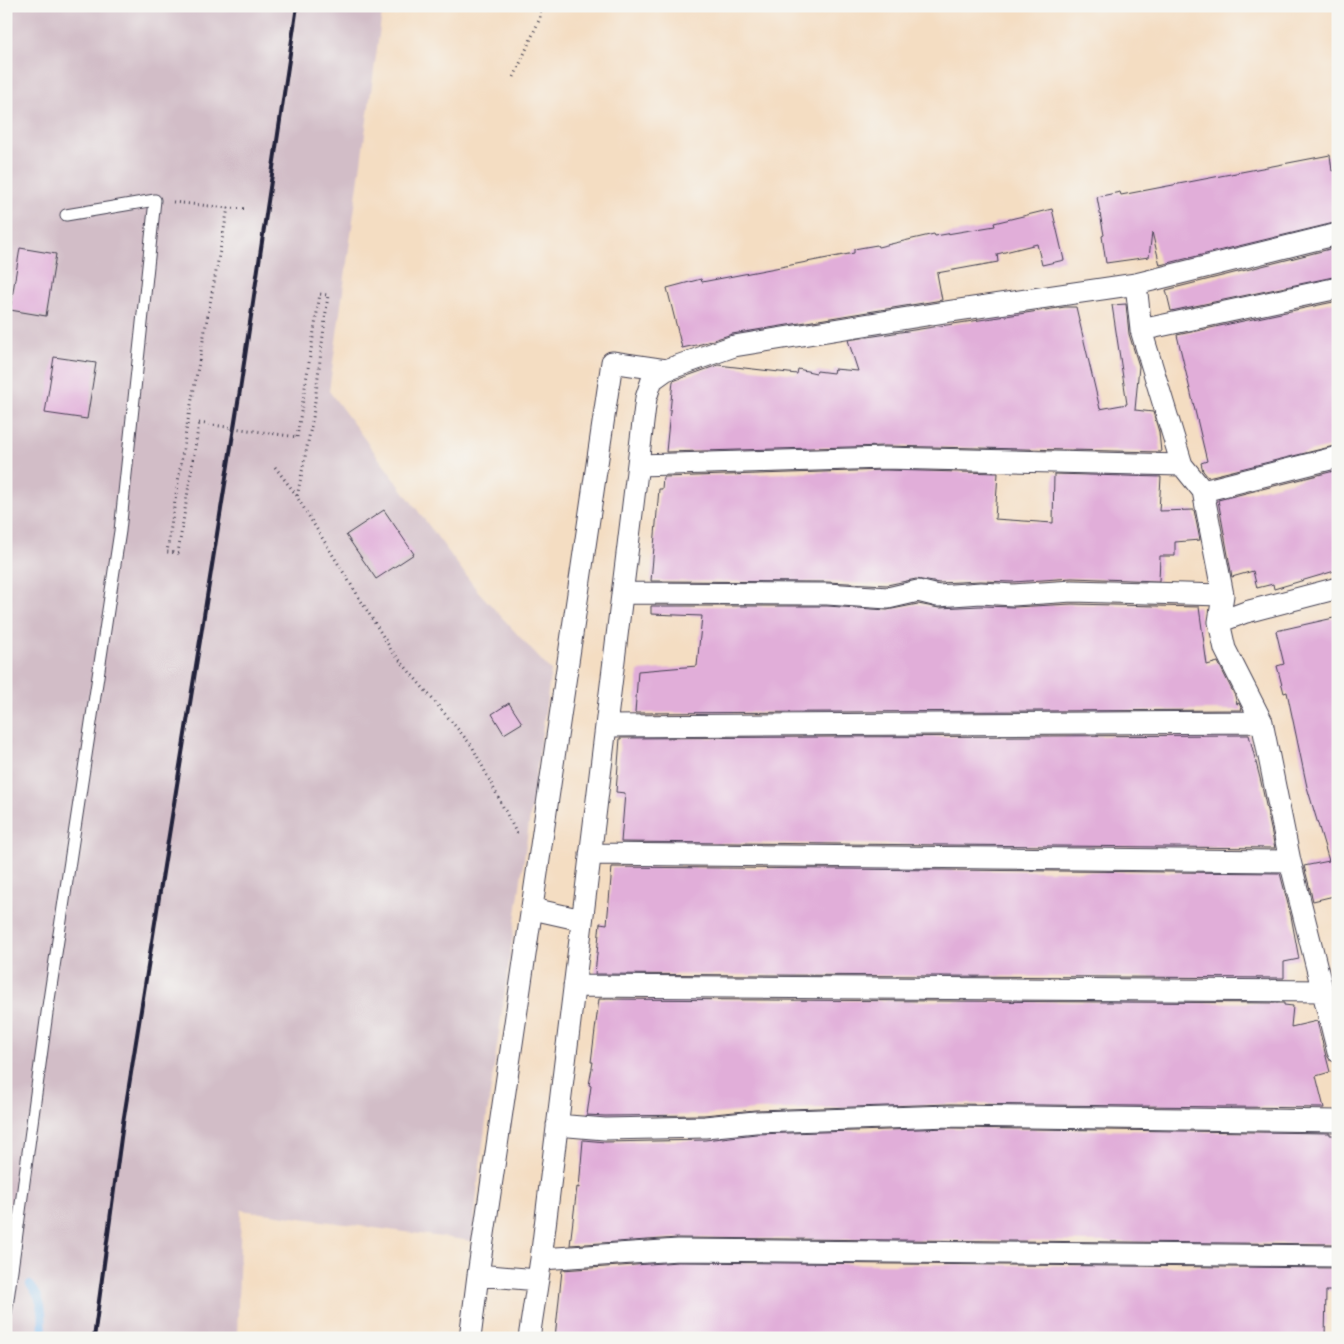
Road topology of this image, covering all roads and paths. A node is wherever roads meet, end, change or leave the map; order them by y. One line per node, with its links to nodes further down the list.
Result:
1 (541, 6): 2 (path)
2 (514, 77)
3 (155, 200): 4 (path); 6 (lane); 38 (lane)
4 (228, 208): 5 (path); 17 (path, bridge)
5 (248, 209)
6 (66, 215)
7 (1338, 234): 8 (street)
8 (1136, 284): 10 (street); 11 (street)
9 (1338, 288): 10 (street)
10 (1141, 330): 14 (street)
11 (666, 370): 13 (street); 24 (street)
12 (1338, 457): 16 (street)
13 (638, 465): 14 (street); 19 (street)
14 (1182, 466): 16 (street)
15 (275, 467): 17 (path)
16 (1203, 491): 20 (street)
17 (297, 497): 24 (path)
18 (1338, 588): 21 (street)
19 (622, 593): 20 (street); 23 (street)
20 (1223, 595): 21 (street)
21 (1218, 622): 22 (street)
22 (1262, 722): 23 (street); 26 (street)
23 (607, 726): 25 (street)
24 (541, 854): 27 (street)
25 (590, 854): 26 (street); 28 (street)
26 (1290, 861): 30 (street)
27 (533, 909): 28 (street); 36 (street)
28 (582, 920): 29 (street)
29 (574, 986): 30 (street); 33 (street)
30 (1323, 991): 31 (street)
31 (1338, 1052)
32 (1338, 1121): 33 (street)
33 (557, 1125): 35 (street)
34 (1338, 1256): 35 (street)
35 (541, 1259): 37 (street)
36 (478, 1275): 37 (street); 39 (street)
37 (538, 1280): 40 (street)
38 (6, 1314)
39 (470, 1338)
40 (529, 1338)

